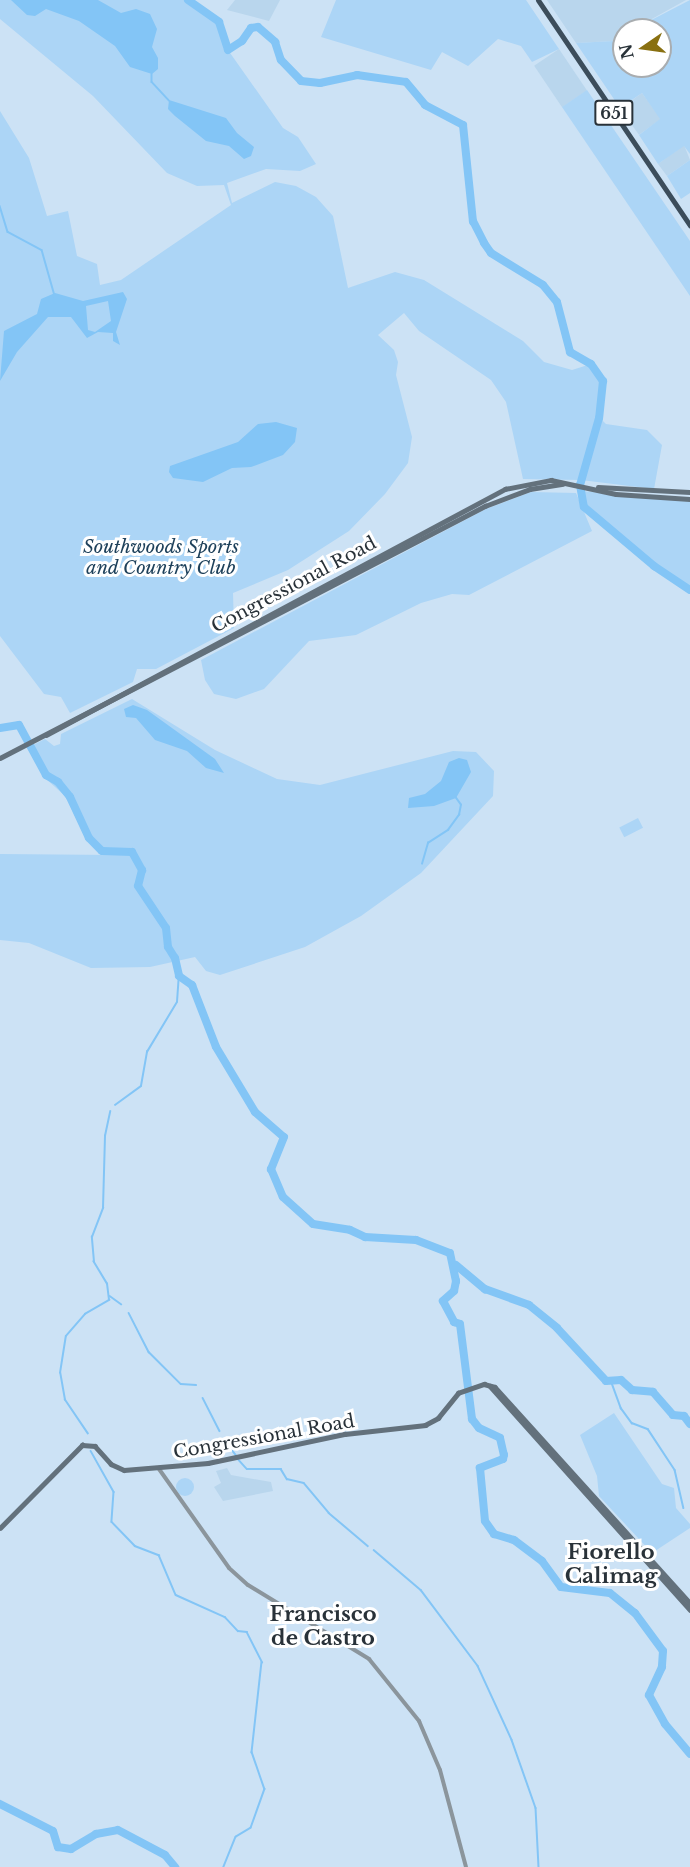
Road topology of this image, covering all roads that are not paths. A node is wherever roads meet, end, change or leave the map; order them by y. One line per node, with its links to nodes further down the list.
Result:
1 (538, 0): 2 (highway, 651)
2 (690, 225)
3 (563, 484): 4 (main road, Congressional Road); 7 (main road, Congressional Road); 7 (main road, Congressional Road)
4 (592, 488): 5 (main road, Congressional Road); 6 (main road, Congressional Road)
5 (690, 492)
6 (690, 499)
7 (46, 735): 8 (main road, Congressional Road)
8 (0, 758)
9 (490, 1386): 10 (main road, Congressional Road); 12 (main road); 13 (main road)
10 (159, 1469): 11 (main road, Congressional Road); 14 (street)
11 (0, 1528)
12 (690, 1603)
13 (690, 1610)
14 (466, 1867)

